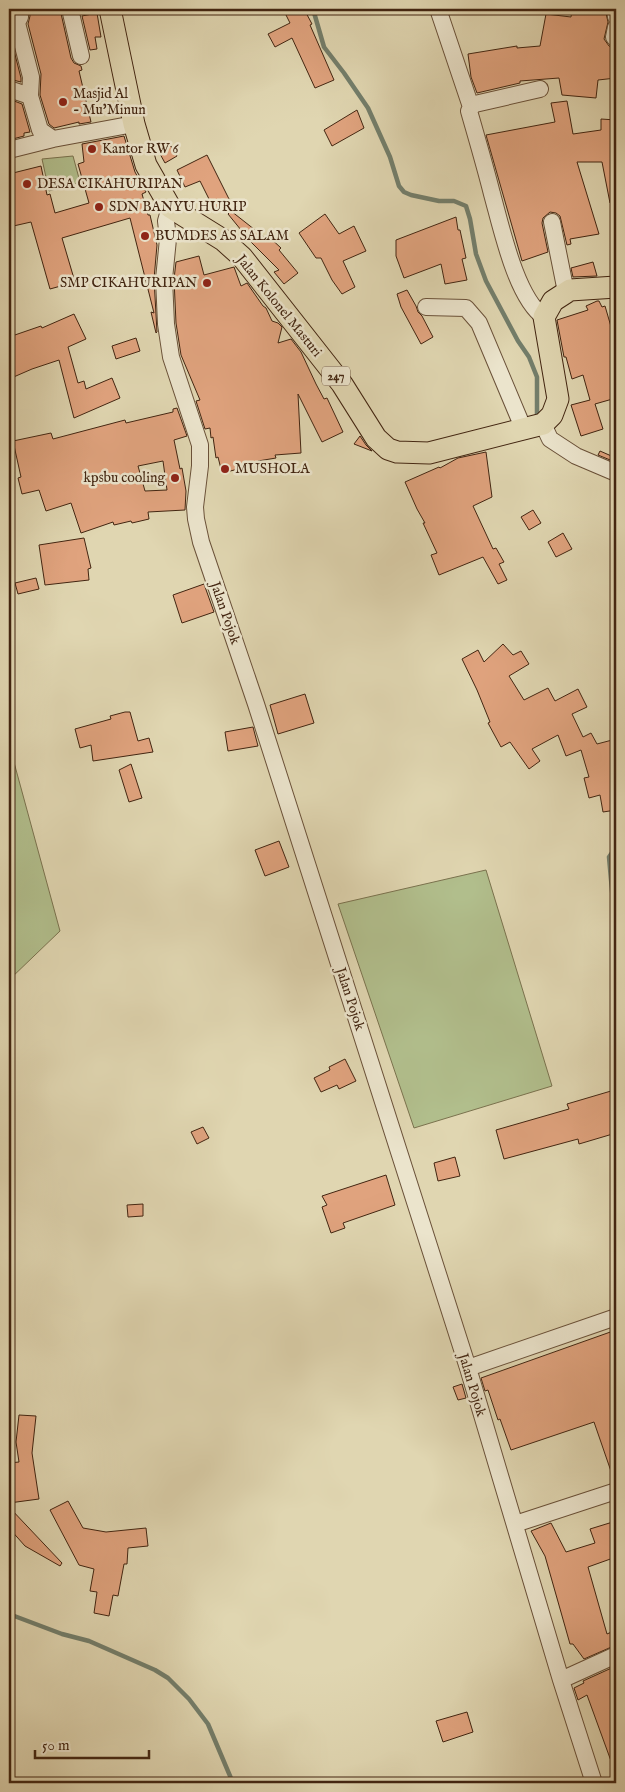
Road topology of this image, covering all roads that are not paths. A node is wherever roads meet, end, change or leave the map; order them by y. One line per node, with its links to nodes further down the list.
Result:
1 (19, 9): 12 (street)
2 (70, 9): 9 (street)
3 (110, 9): 14 (main road, Jalan Kolonel Masturi / 247)
4 (438, 9): 13 (street)
5 (615, 9): 6 (street)
6 (616, 16)
7 (616, 27): 8 (street)
8 (616, 39)
9 (81, 56)
10 (9, 89): 12 (street)
11 (540, 89): 13 (street)
12 (30, 96): 15 (street)
13 (471, 107): 22 (street)
14 (134, 124): 15 (street); 17 (main road, Jalan Kolonel Masturi / 247)
15 (53, 139): 16 (street)
16 (9, 150)
17 (170, 207): 23 (main road, Jalan Kolonel Masturi / 247); 26 (street, Jalan Pojok)
18 (552, 222): 20 (street)
19 (616, 287): 20 (main road)
20 (566, 292): 22 (main road)
21 (426, 307): 23 (street)
22 (544, 317): 23 (main road)
23 (533, 427): 24 (street)
24 (616, 473)
25 (616, 1317): 26 (street)
26 (468, 1368): 28 (street, Jalan Pojok)
27 (616, 1491): 28 (street)
28 (515, 1524): 30 (street, Jalan Pojok)
29 (616, 1655): 30 (street)
30 (561, 1680): 31 (street, Jalan Pojok)
31 (594, 1783)

